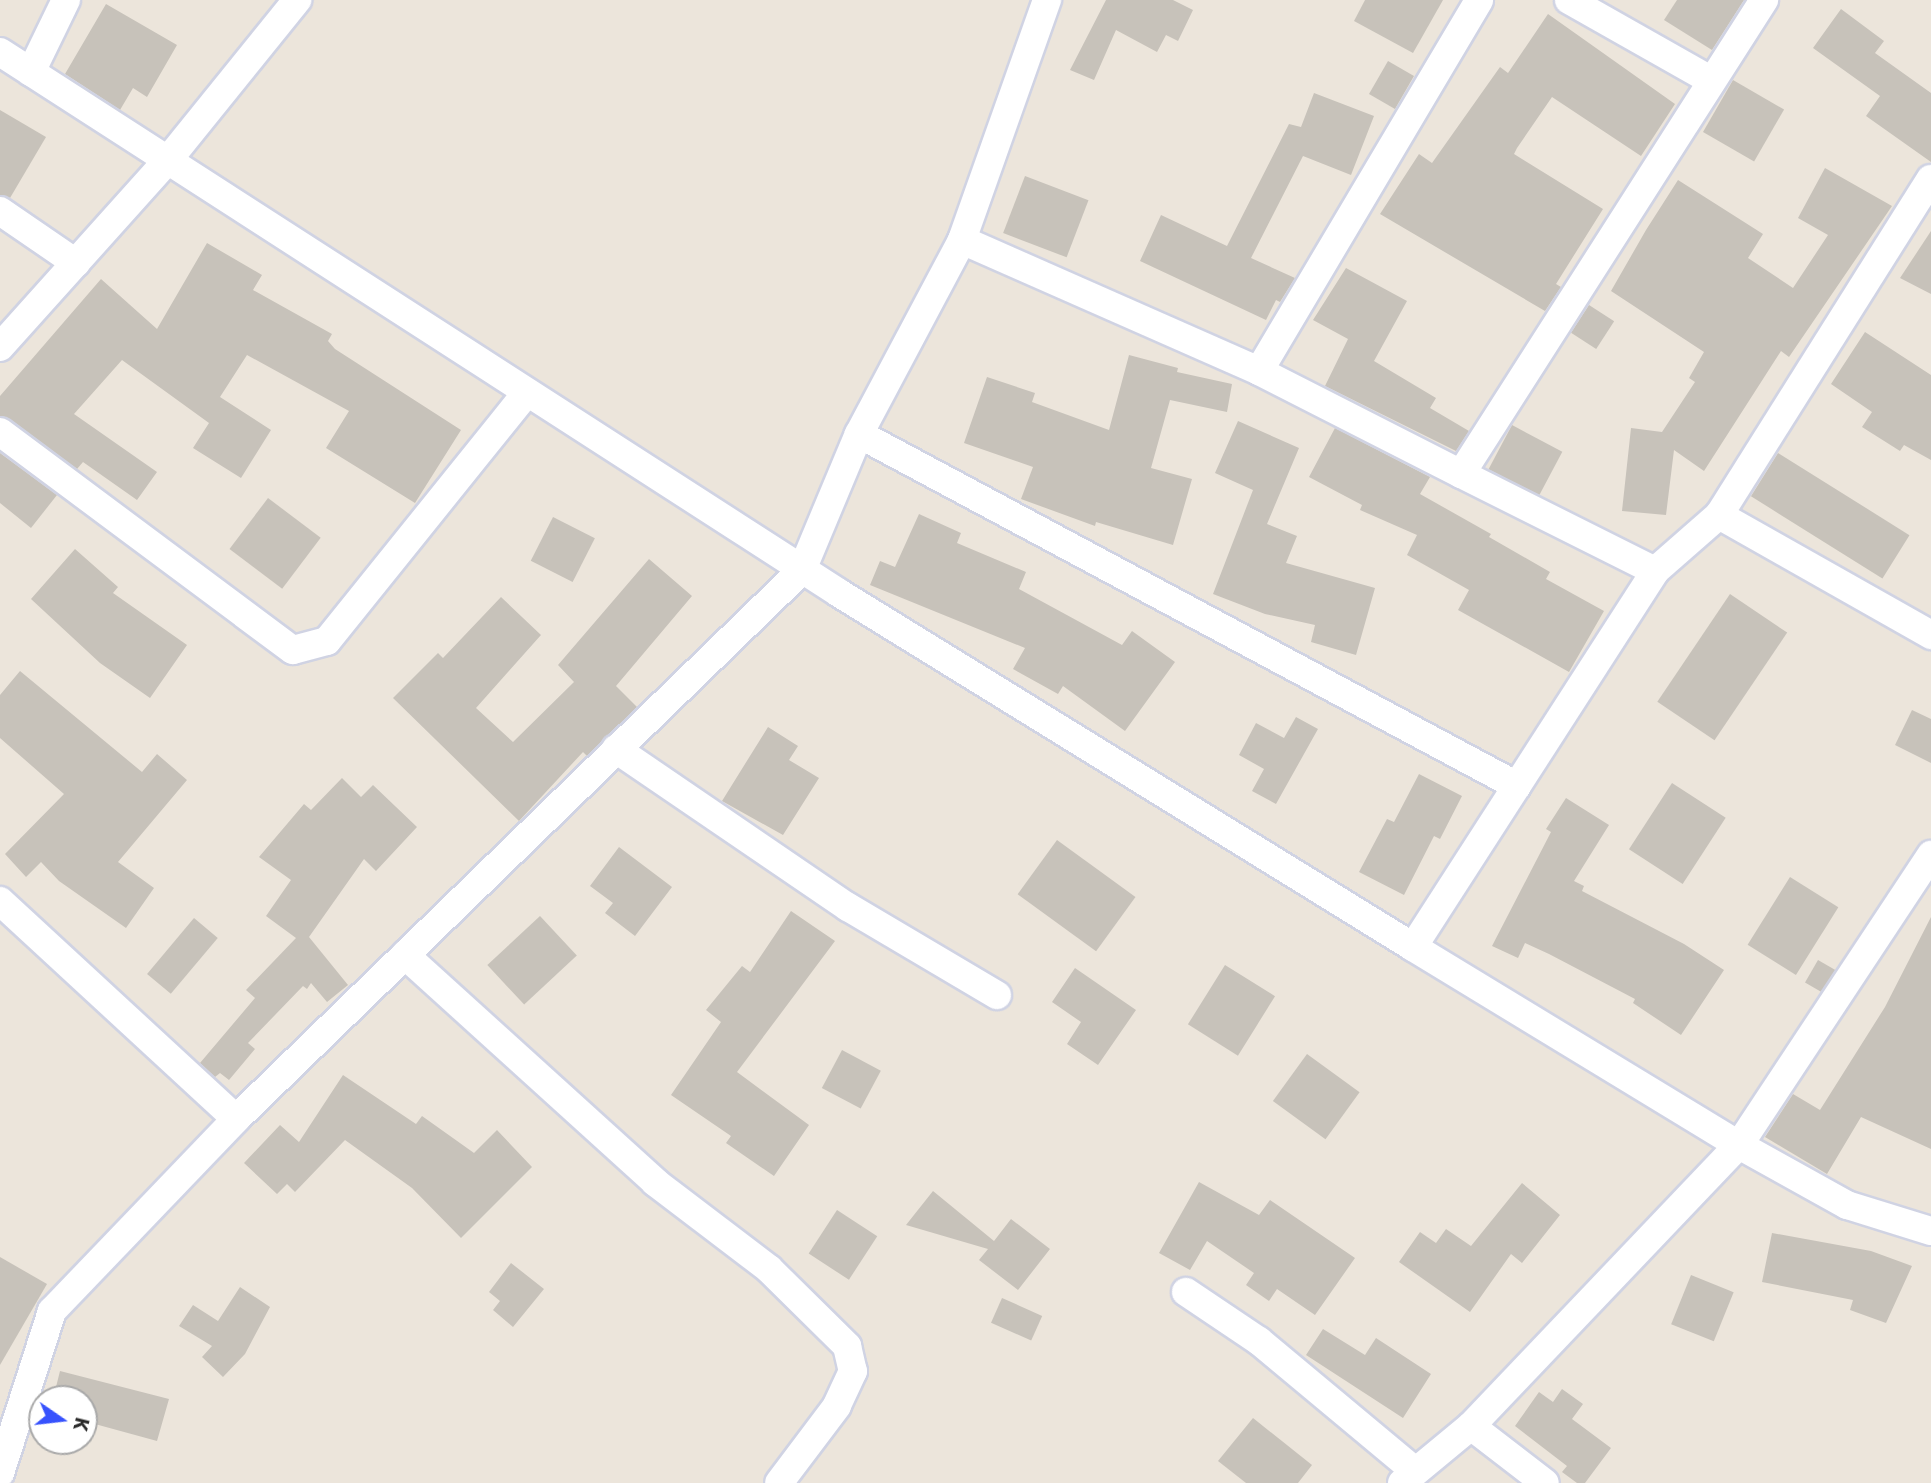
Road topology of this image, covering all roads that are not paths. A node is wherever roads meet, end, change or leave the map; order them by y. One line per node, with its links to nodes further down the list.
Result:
1 (66, 0): 8 (street)
2 (297, 0): 10 (street)
3 (1047, 0): 13 (street)
4 (1479, 0): 16 (street)
5 (1569, 0): 9 (street)
6 (1764, 0): 9 (street)
7 (0, 52): 8 (street)
8 (31, 72): 10 (street)
9 (1712, 81): 20 (street)
10 (168, 160): 14 (street); 17 (street)
11 (1931, 179): 21 (street)
12 (0, 211): 14 (street)
13 (962, 240): 16 (street); 19 (street)
14 (76, 263): 15 (street)
15 (0, 347)
16 (1259, 371): 20 (street)
17 (527, 392): 18 (street); 22 (street)
18 (0, 432)
19 (859, 434): 22 (street); 26 (street)
20 (1461, 474): 23 (street)
21 (1719, 515): 23 (street); 24 (street)
22 (802, 569): 25 (street); 29 (street)
23 (1655, 571): 26 (street)
24 (1930, 633)
25 (616, 749): 30 (street); 31 (street)
26 (1517, 786): 29 (street)
27 (1931, 855): 33 (street)
28 (0, 901): 32 (street)
29 (1413, 947): 33 (street)
30 (405, 956): 32 (street); 39 (street)
31 (997, 995)
32 (236, 1119): 37 (street)
33 (1739, 1145): 34 (street); 36 (street)
34 (1931, 1231)
35 (1186, 1292): 38 (street)
36 (1471, 1426): 38 (street); 40 (street)
37 (0, 1473)
38 (1409, 1477)
39 (779, 1483)
40 (1545, 1483)

